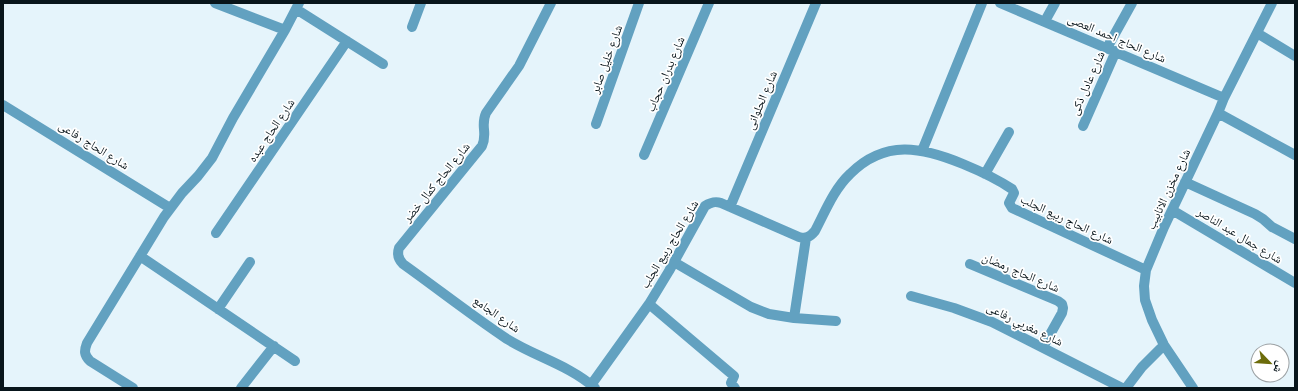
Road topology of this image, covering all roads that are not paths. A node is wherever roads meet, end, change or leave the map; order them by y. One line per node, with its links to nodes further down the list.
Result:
1 (215, 3): 15 (street)
2 (422, 3): 14 (street)
3 (551, 3): 38 (street, شارع الحاج كمال خضر)
4 (640, 3): 24 (street, شارع خليل صابر)
5 (709, 3): 28 (street, شارع بدران حجاب)
6 (816, 3): 32 (street, شارع الحلوانى)
7 (982, 3): 27 (street)
8 (1000, 3): 13 (street, شارع الحاج احمد العصى)
9 (1055, 3): 13 (street)
10 (1132, 3): 18 (street, شارع عادل ذكى)
11 (1268, 4): 16 (street, شارع مخزن الانابيب)
12 (297, 6): 15 (street); 17 (street)
13 (1045, 21): 18 (street, شارع الحاج احمد العصى)
14 (412, 27)
15 (285, 30): 33 (street)
16 (1257, 33): 19 (street); 21 (street, شارع مخزن الانابيب)
17 (347, 41): 20 (street); 35 (street, شارع الحاج عبده)
18 (1111, 50): 21 (street, شارع الحاج احمد العصى); 25 (street, شارع عادل ذكى)
19 (1295, 56)
20 (383, 64)
21 (1224, 98): 23 (street, شارع مخزن الانابيب)
22 (3, 105): 33 (street, شارع الحاج رفاعى)
23 (1218, 113): 29 (street); 31 (street, شارع مخزن الانابيب)
24 (596, 124)
25 (1082, 126)
26 (1008, 132): 30 (street)
27 (922, 150): 30 (street, شارع الحاج ربيع الجلب); 36 (street, شارع الحاج ربيع الجلب)
28 (644, 154)
29 (1295, 155)
30 (985, 174): 43 (street, شارع الحاج ربيع الجلب)
31 (1185, 182): 34 (street, شارع مخزن الانابيب); 37 (street)
32 (730, 207): 36 (street, شارع الحاج ربيع الجلب); 41 (street, شارع الحاج ربيع الجلب)
33 (170, 208): 39 (street)
34 (1172, 210): 43 (street, شارع مخزن الانابيب); 44 (street, شارع جمال عبد الناصر)
35 (216, 233)
36 (806, 238): 48 (street)
37 (1295, 239)
38 (399, 248): 54 (street, شارع الجامع)
39 (140, 256): 47 (street); 55 (street)
40 (250, 262): 47 (street)
41 (674, 262): 46 (street, شارع الحاج ربيع الجلب); 48 (street)
42 (970, 264): 52 (street, شارع الحاج رمضان)
43 (1146, 270): 50 (street, شارع مخزن الانابيب)
44 (1295, 282)
45 (911, 296): 52 (street, شارع مغربي رفاعى)
46 (649, 304): 54 (street, شارع الحاج ربيع الجلب); 57 (street)
47 (218, 309): 51 (street)
48 (794, 318): 49 (street)
49 (836, 321)
50 (1164, 345): 59 (street); 60 (street, شارع مخزن الانابيب)
51 (274, 346): 53 (street); 56 (street)
52 (1043, 347): 58 (street, شارع مغربي رفاعى)
53 (295, 360)
54 (593, 386)
55 (133, 388)
56 (241, 388)
57 (735, 388)
58 (1122, 388)
59 (1126, 388)
60 (1193, 388)

